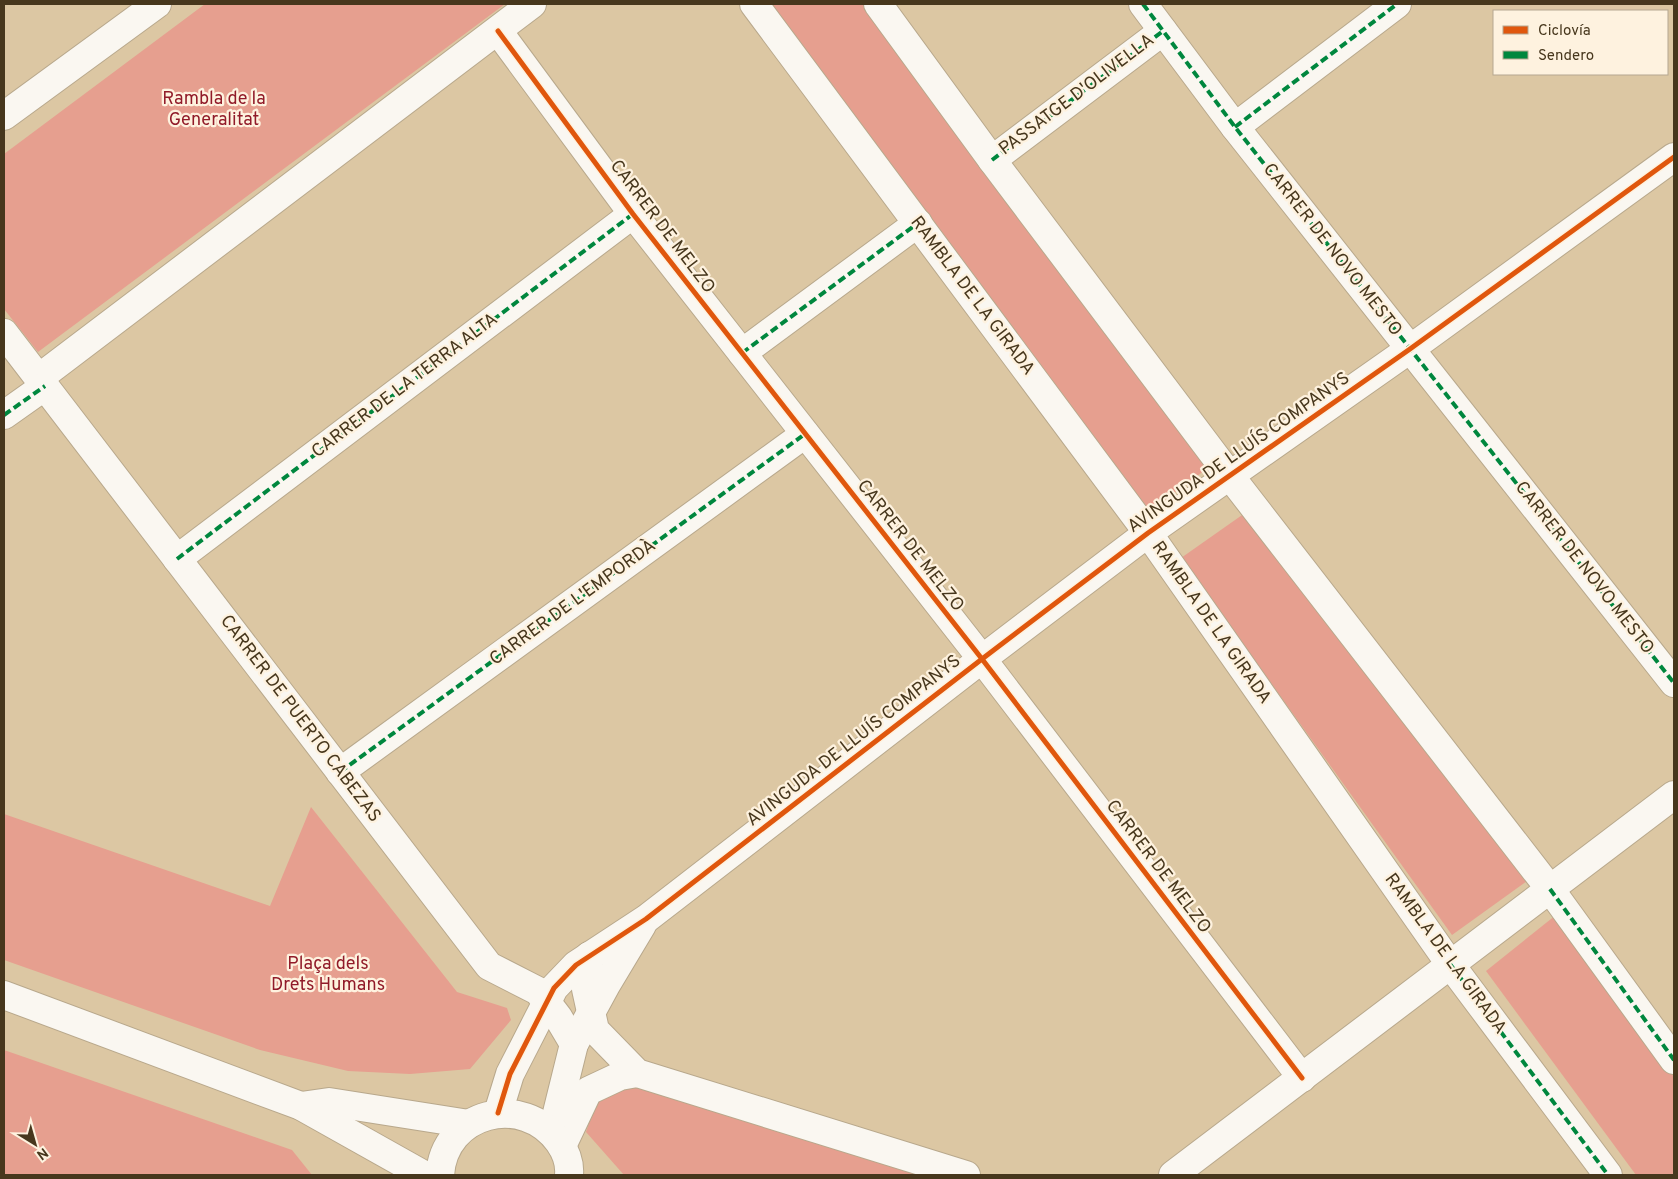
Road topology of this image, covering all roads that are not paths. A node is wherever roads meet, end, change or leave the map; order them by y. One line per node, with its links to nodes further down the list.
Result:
1 (157, 4): 9 (street)
2 (532, 4): 7 (street)
3 (754, 4): 14 (street, RAMBLA DE LA GIRADA)
4 (878, 4): 12 (street)
5 (1143, 4): 8 (street, CARRER DE NOVO MESTO)
6 (1397, 4): 10 (street)
7 (498, 31): 13 (street, CARRER DE MELZO); 18 (street)
8 (1163, 31): 10 (street, CARRER DE NOVO MESTO); 12 (street, PASSATGE D'OLIVELLA)
9 (4, 116)
10 (1235, 127): 16 (street, CARRER DE NOVO MESTO)
11 (1674, 157): 16 (street, AVINGUDA DE LLUÍS COMPANYS)
12 (992, 160): 21 (street)
13 (633, 214): 17 (street, CARRER DE MELZO); 23 (street, CARRER DE LA TERRA ALTA)
14 (918, 223): 17 (street); 22 (street, RAMBLA DE LA GIRADA)
15 (4, 333): 18 (street, CARRER DE PUERTO CABEZAS)
16 (1410, 349): 21 (street, AVINGUDA DE LLUÍS COMPANYS); 25 (street, CARRER DE NOVO MESTO)
17 (742, 353): 20 (street, CARRER DE MELZO)
18 (42, 382): 19 (street); 23 (street, CARRER DE PUERTO CABEZAS)
19 (4, 415)
20 (805, 434): 24 (street, CARRER DE MELZO); 26 (street, CARRER DE L'EMPORDÀ)
21 (1230, 476): 22 (street, AVINGUDA DE LLUÍS COMPANYS); 28 (street)
22 (1148, 534): 24 (street, AVINGUDA DE LLUÍS COMPANYS); 31 (street, RAMBLA DE LA GIRADA)
23 (177, 559): 26 (street, CARRER DE PUERTO CABEZAS)
24 (982, 659): 29 (street, AVINGUDA DE LLUÍS COMPANYS); 38 (street, CARRER DE MELZO)
25 (1674, 682)
26 (340, 772): 33 (street, CARRER DE PUERTO CABEZAS)
27 (1674, 795): 28 (street)
28 (1550, 889): 31 (street); 36 (street)
29 (646, 919): 30 (street, AVINGUDA DE LLUÍS COMPANYS); 34 (street, AVINGUDA DE LLUÍS COMPANYS)
30 (589, 956): 33 (street, AVINGUDA DE LLUÍS COMPANYS); 34 (street)
31 (1450, 964): 38 (street); 47 (street, RAMBLA DE LA GIRADA)
32 (4, 995): 39 (street)
33 (547, 1002): 35 (street, CARRER DE PUERTO CABEZAS); 40 (street, AVINGUDA DE LLUÍS COMPANYS)
34 (591, 1012): 35 (street, AVINGUDA DE LLUÍS COMPANYS); 37 (street)
35 (574, 1044): 42 (street, AVINGUDA DE LLUÍS COMPANYS)
36 (1674, 1060)
37 (637, 1072): 42 (street); 45 (street)
38 (1302, 1078): 46 (street)
39 (301, 1106): 41 (street); 43 (street)
40 (498, 1113): 41 (street); 42 (street)
41 (469, 1124): 44 (street)
42 (566, 1160)
43 (424, 1175)
44 (440, 1175)
45 (966, 1175)
46 (1174, 1175)
47 (1608, 1175)

